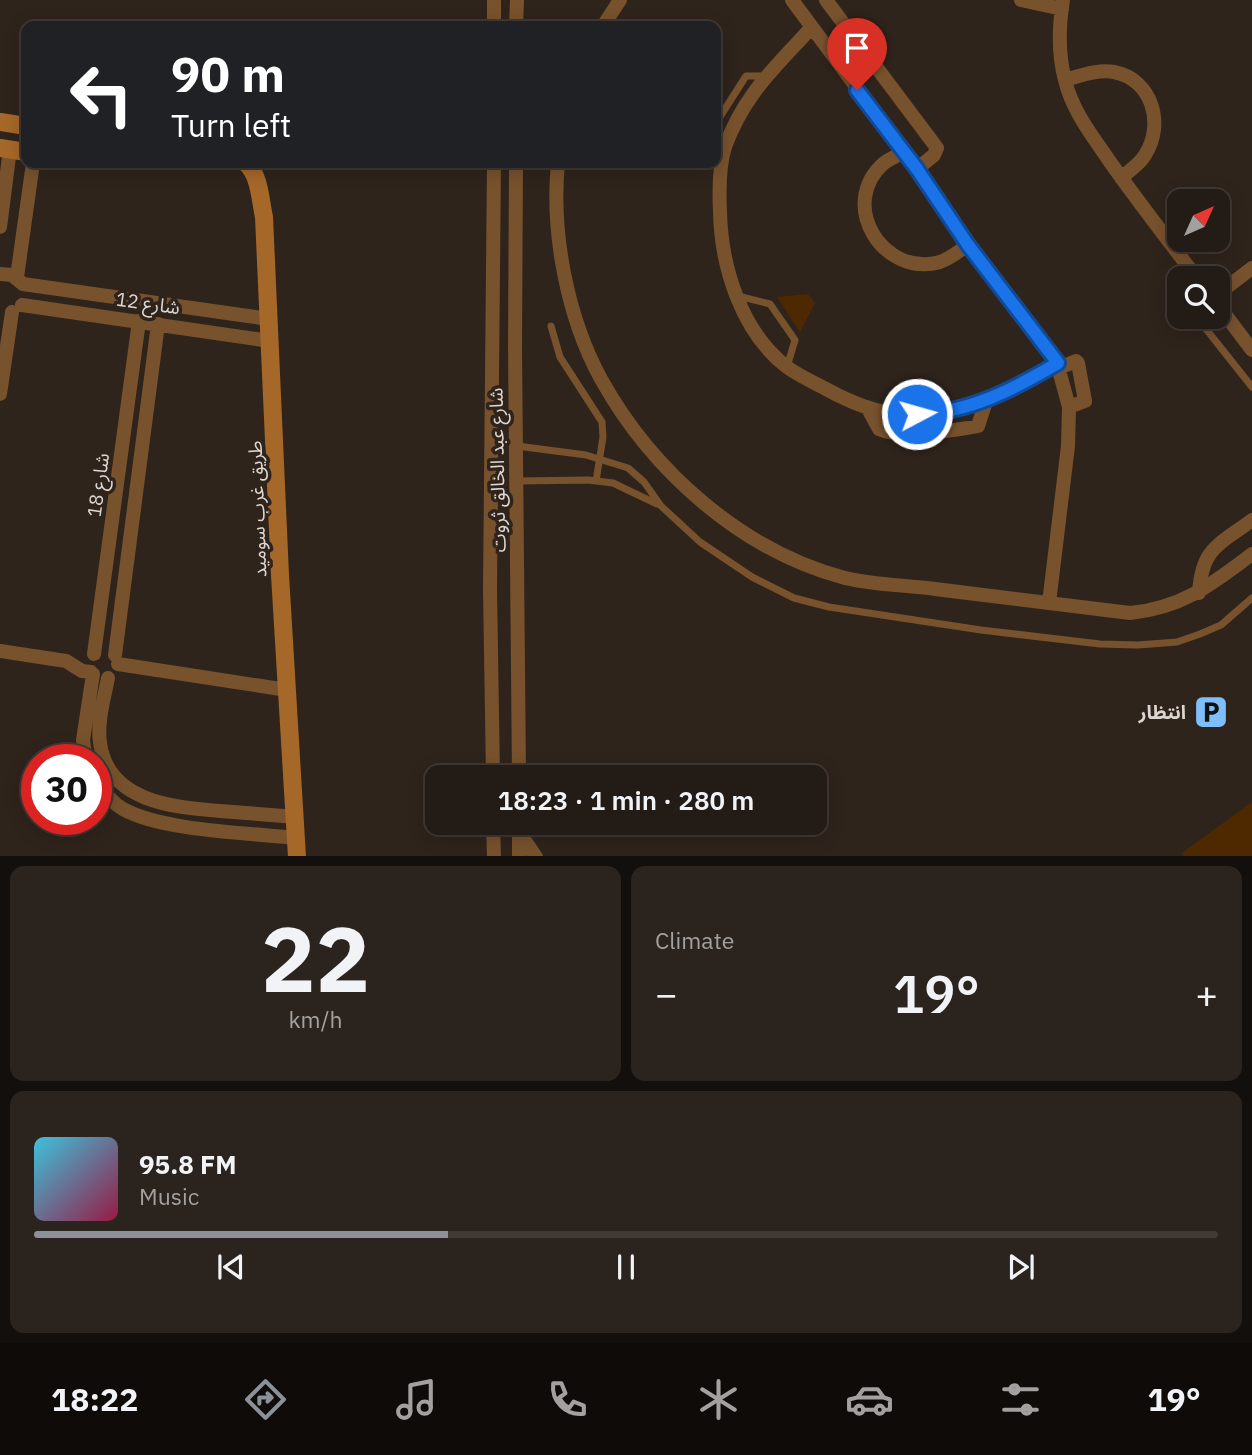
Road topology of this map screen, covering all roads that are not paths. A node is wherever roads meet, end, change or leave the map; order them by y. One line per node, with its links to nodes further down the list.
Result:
1 (494, 0): 8 (street)
2 (517, 0): 9 (street)
3 (621, 0): 10 (street)
4 (792, 0): 11 (street)
5 (826, 0): 26 (street)
6 (1021, 0): 7 (street)
7 (1062, 5): 13 (street)
8 (494, 21)
9 (516, 21)
10 (606, 21)
11 (811, 28): 12 (street); 19 (street)
12 (765, 76): 14 (lane); 17 (street)
13 (1065, 80): 27 (street); 27 (street)
14 (721, 115)
15 (0, 122): 16 (street)
16 (21, 124)
17 (721, 144)
18 (12, 150): 28 (street)
19 (903, 152): 26 (street); 29 (street)
20 (32, 168): 33 (street)
21 (250, 168): 37 (street, طريق غرب سوميد)
22 (494, 168): 59 (street, شارع عبد الخالق ثروت)
23 (516, 168): 51 (street, شارع عبد الخالق ثروت)
24 (558, 168): 62 (street)
25 (720, 168): 35 (street)
26 (917, 169): 29 (street)
27 (1121, 178): 30 (street)
28 (0, 227)
29 (968, 245): 45 (street)
30 (1189, 266)
31 (1252, 268): 34 (street)
32 (0, 274): 33 (street, شارع 12)
33 (20, 281): 36 (street); 37 (street, شارع 12)
34 (1230, 291)
35 (737, 295): 46 (street); 46 (lane)
36 (11, 310): 38 (street, شارع 12); 48 (street)
37 (269, 319): 43 (street, طريق غرب سوميد)
38 (139, 321): 40 (street, شارع 12); 64 (street, شارع 18)
39 (1230, 323): 44 (street)
40 (158, 324): 43 (street, شارع 12); 65 (street, شارع 18)
41 (551, 326): 52 (lane)
42 (1206, 329): 47 (lane)
43 (270, 341): 69 (street, طريق غرب سوميد)
44 (1252, 350)
45 (1058, 365): 49 (street); 62 (street)
46 (787, 367): 50 (street)
47 (1252, 387)
48 (0, 394)
49 (986, 401): 50 (street); 50 (street)
50 (867, 407)
51 (517, 446): 52 (lane); 53 (street, شارع عبد الخالق ثروت)
52 (600, 458): 54 (lane); 55 (lane)
53 (518, 481): 54 (lane); 58 (street, شارع عبد الخالق ثروت)
54 (596, 481): 55 (lane)
55 (661, 506): 61 (lane)
56 (1252, 520): 60 (street)
57 (1252, 554): 60 (street)
58 (517, 588): 59 (street); 72 (street, شارع عبد الخالق ثروت)
59 (491, 589): 71 (street, شارع عبد الخالق ثروت)
60 (1199, 593): 62 (street)
61 (1252, 598)
62 (1049, 603)
63 (0, 650): 66 (street)
64 (93, 655): 65 (street); 66 (street); 67 (street)
65 (116, 660): 68 (street); 69 (street)
66 (66, 661): 67 (street)
67 (92, 673): 68 (street); 70 (street)
68 (108, 678): 74 (street)
69 (287, 690): 74 (street, طريق غرب سوميد)
70 (84, 744)
71 (493, 765)
72 (519, 765)
73 (112, 800): 78 (street)
74 (296, 817): 78 (street, طريق غرب سوميد)
75 (493, 835): 79 (street)
76 (519, 835): 80 (street)
77 (524, 835): 81 (street)
78 (297, 847)
79 (494, 856)
80 (519, 856)
81 (536, 856)

